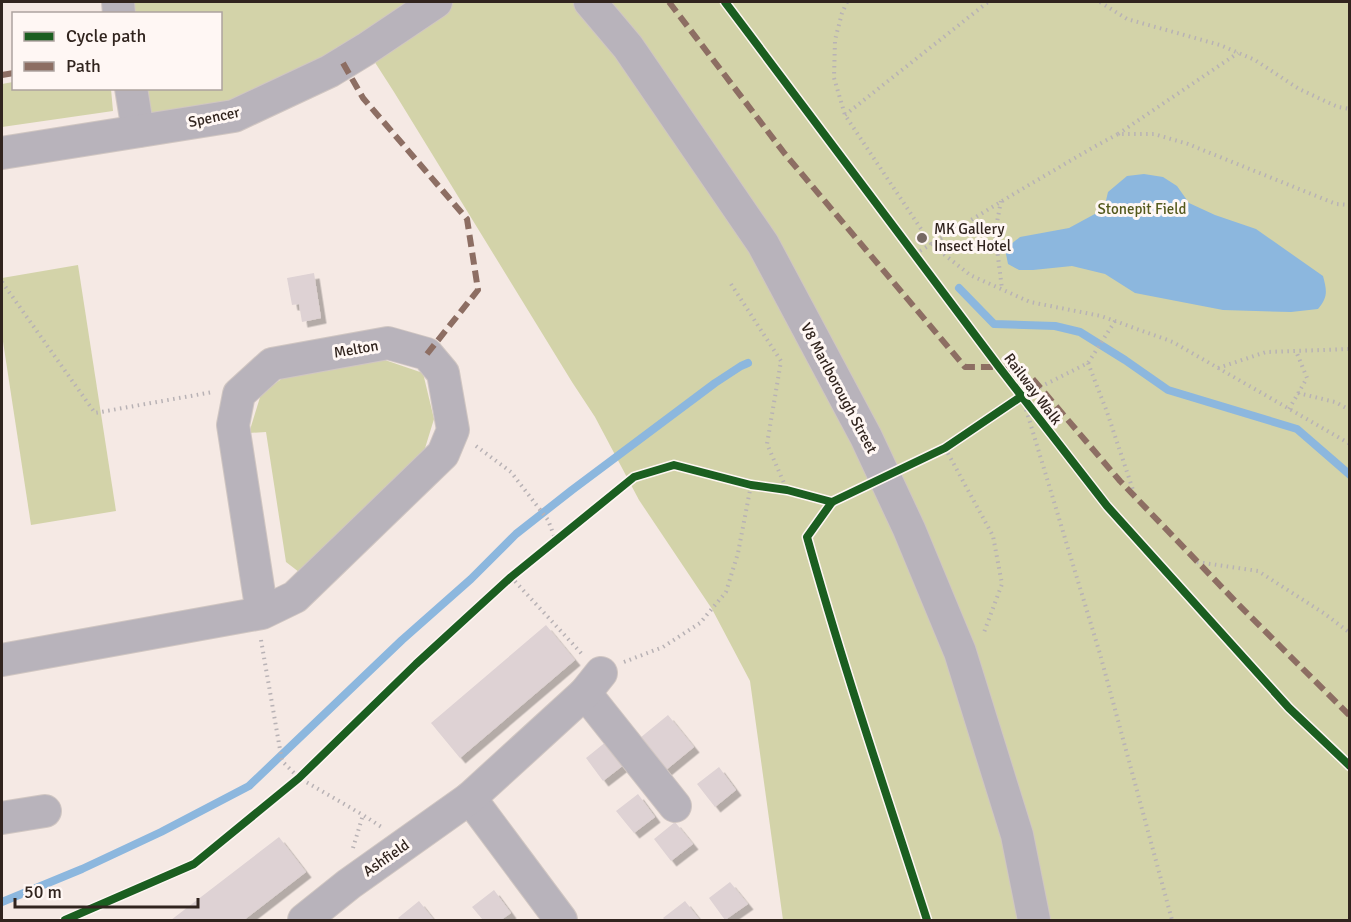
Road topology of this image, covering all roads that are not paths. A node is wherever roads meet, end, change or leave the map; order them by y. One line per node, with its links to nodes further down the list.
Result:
1 (436, 2): 4 (street, Spencer)
2 (590, 2): 14 (street, V8 Marlborough Street)
3 (131, 90): 4 (street)
4 (138, 131): 5 (street, Spencer)
5 (2, 153)
6 (262, 613): 6 (street, Melton); 7 (street)
7 (2, 660)
8 (470, 798): 9 (street, Ashfield); 12 (street); 13 (street, Ashfield)
9 (675, 806)
10 (45, 811): 11 (street)
11 (2, 818)
12 (550, 916)
13 (304, 921)
14 (1034, 921)

